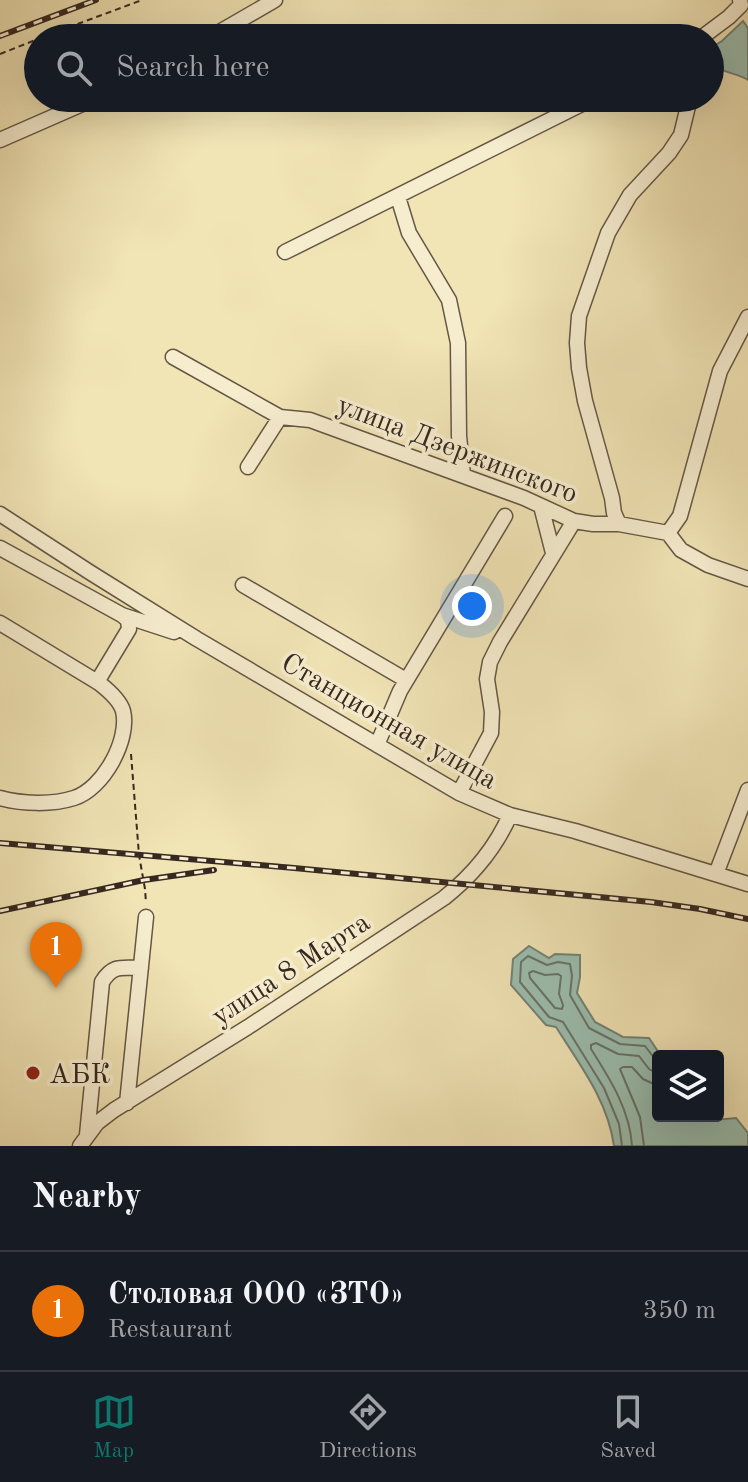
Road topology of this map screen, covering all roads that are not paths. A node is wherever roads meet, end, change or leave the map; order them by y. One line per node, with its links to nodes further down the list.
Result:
1 (275, 0): 3 (street)
2 (740, 0): 4 (street)
3 (233, 24)
4 (720, 24)
5 (64, 112): 8 (street)
6 (566, 112): 9 (street)
7 (687, 112): 19 (street)
8 (0, 140)
9 (398, 197): 10 (street); 15 (street)
10 (285, 252)
11 (748, 317): 22 (street)
12 (173, 357): 13 (street)
13 (280, 417): 14 (street); 15 (street, улица Дзержинского)
14 (248, 467)
15 (463, 475): 16 (street, улица Дзержинского)
16 (541, 506): 20 (street, улица Дзержинского); 24 (street)
17 (0, 514): 21 (street, Станционная улица)
18 (505, 516): 30 (street)
19 (612, 520): 20 (street, улица Дзержинского); 22 (street, улица Дзержинского)
20 (574, 521): 24 (street)
21 (22, 528): 23 (street); 29 (street, Станционная улица)
22 (668, 533): 25 (street)
23 (4, 550): 27 (street, Станционная улица)
24 (553, 553): 34 (street)
25 (748, 579)
26 (243, 585): 30 (street)
27 (122, 615): 29 (street, Станционная улица); 31 (street)
28 (0, 623): 31 (street)
29 (197, 639): 32 (street, Станционная улица)
30 (406, 680): 32 (street)
31 (97, 682): 35 (street)
32 (377, 745): 34 (street, Станционная улица)
33 (748, 790): 37 (street)
34 (459, 793): 36 (street, Станционная улица)
35 (0, 798)
36 (510, 815): 37 (street, Станционная улица); 41 (street, улица 8 Марта)
37 (716, 874): 38 (street, Станционная улица)
38 (748, 884)
39 (146, 917): 40 (street)
40 (141, 968): 41 (street); 42 (street)
41 (127, 1103): 42 (street, улица 8 Марта)
42 (83, 1140)

